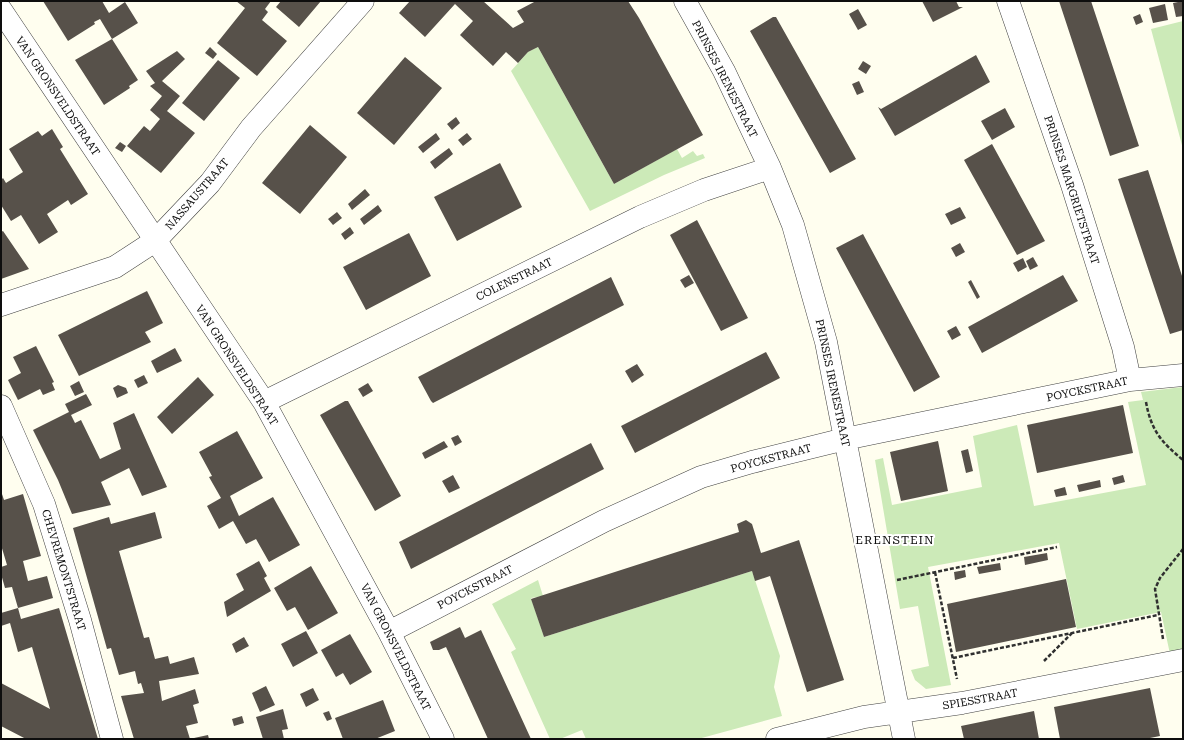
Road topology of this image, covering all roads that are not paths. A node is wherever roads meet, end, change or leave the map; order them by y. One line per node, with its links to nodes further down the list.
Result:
1 (364, 1): 6 (street, NASSAUSTRAAT)
2 (685, 1): 5 (street, PRINSES IRENESTRAAT)
3 (1008, 1): 9 (street, PRINSES MARGRIETSTRAAT)
4 (1, 10): 6 (street, VAN GRONSVELDSTRAAT)
5 (770, 168): 10 (street, COLENSTRAAT); 12 (street, PRINSES IRENESTRAAT)
6 (155, 241): 7 (street, NASSAUSTRAAT); 10 (street, VAN GRONSVELDSTRAAT)
7 (1, 305)
8 (1183, 375): 9 (street, POYCKSTRAAT)
9 (1136, 380): 12 (street, POYCKSTRAAT)
10 (264, 402): 13 (street, VAN GRONSVELDSTRAAT)
11 (1, 406): 16 (street, CHEVREMONTSTRAAT)
12 (845, 439): 13 (street, POYCKSTRAAT); 15 (street, PRINSES IRENESTRAAT)
13 (389, 632): 17 (street, VAN GRONSVELDSTRAAT)
14 (1176, 662): 15 (street, SPIESSTRAAT)
15 (900, 712): 18 (street, SPIESSTRAAT); 19 (street, PRINSES IRENESTRAAT)
16 (112, 739)
17 (443, 739)
18 (777, 739)
19 (904, 739)

